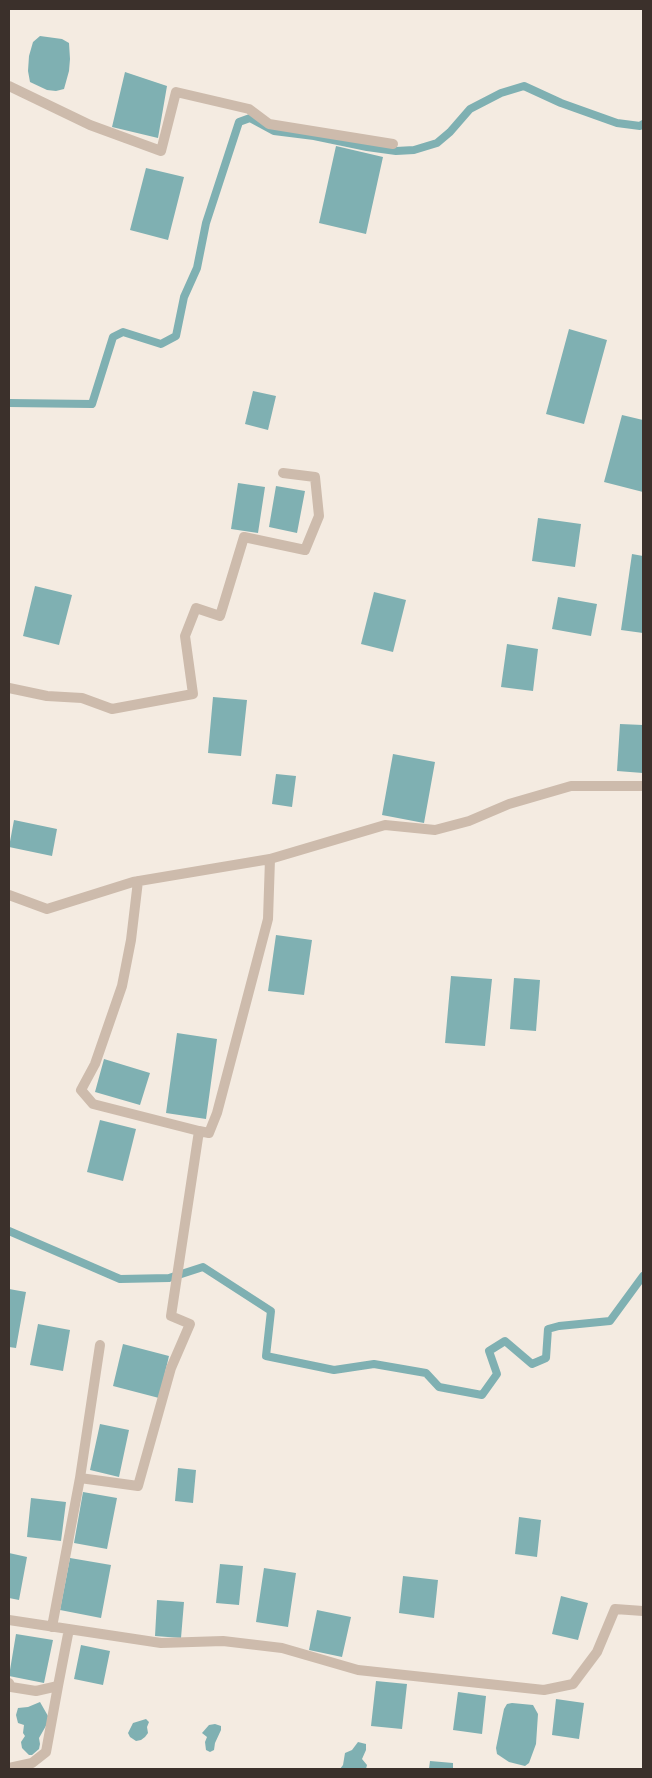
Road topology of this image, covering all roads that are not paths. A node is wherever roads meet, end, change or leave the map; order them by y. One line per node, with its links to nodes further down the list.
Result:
1 (9, 86): 2 (street)
2 (393, 144)
3 (283, 473): 4 (street)
4 (9, 688)
5 (643, 786): 6 (street)
6 (270, 860): 7 (street); 9 (street)
7 (138, 881): 8 (street); 9 (street)
8 (9, 895)
9 (199, 1131): 11 (street)
10 (100, 1345): 11 (street)
11 (80, 1478): 14 (street)
12 (643, 1611): 15 (street)
13 (9, 1620): 14 (street)
14 (52, 1627): 15 (street)
15 (69, 1629): 17 (street)
16 (9, 1684): 17 (street)
17 (58, 1686): 18 (street)
18 (9, 1768)

